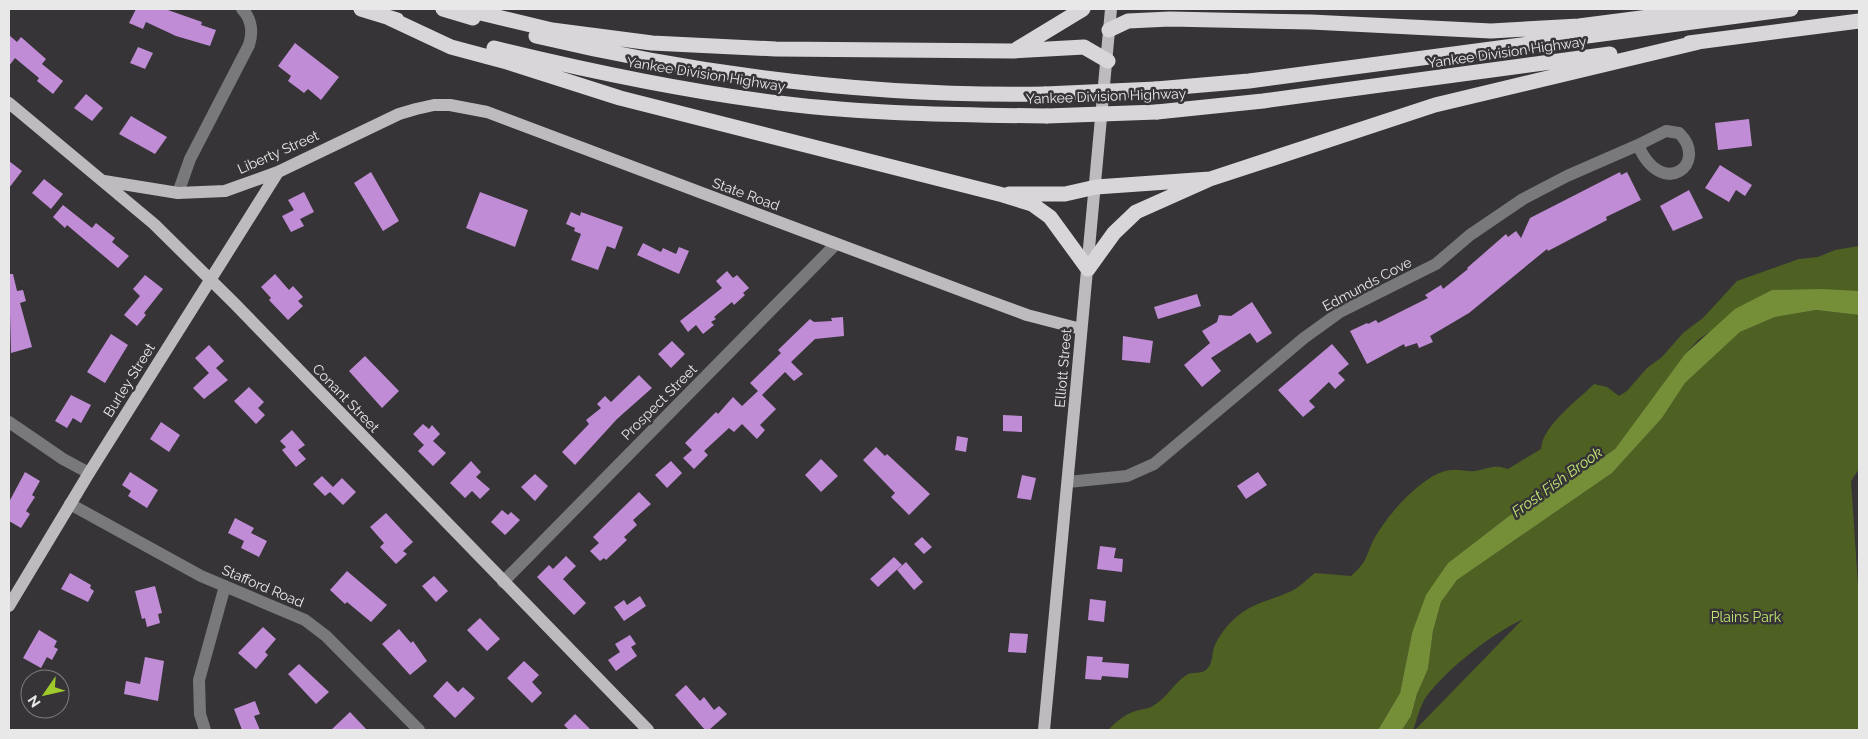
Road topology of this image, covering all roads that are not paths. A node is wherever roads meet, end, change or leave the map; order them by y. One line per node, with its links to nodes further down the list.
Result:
1 (242, 9): 24 (street)
2 (360, 9): 10 (highway, Yankee Division Highway)
3 (443, 9): 9 (highway, Yankee Division Highway, bridge)
4 (464, 9): 15 (highway)
5 (1083, 9): 15 (highway)
6 (1111, 9): 13 (main road, Elliott Street)
7 (1188, 9): 11 (highway)
8 (1752, 9): 11 (highway)
9 (1791, 9)
10 (389, 18): 14 (highway, Yankee Division Highway, bridge); 25 (highway)
11 (1210, 19): 13 (highway)
12 (1859, 21): 14 (highway, Yankee Division Highway)
13 (1109, 30): 16 (main road, Elliott Street)
14 (1699, 42): 21 (highway)
15 (1013, 51): 16 (highway)
16 (1108, 60): 23 (main road, Elliott Street)
17 (9, 103): 22 (main road, Conant Street)
18 (399, 114): 20 (main road, Liberty Street); 26 (main road, State Road)
19 (1638, 145): 32 (street, Edmunds Cove)
20 (278, 172): 24 (main road, Liberty Street); 28 (main road, Burley Street)
21 (1210, 179): 23 (highway); 27 (highway)
22 (104, 181): 24 (main road, Liberty Street); 28 (main road, Conant Street)
23 (1096, 187): 25 (highway); 27 (main road, Elliott Street)
24 (178, 193)
25 (1003, 194): 27 (highway)
26 (836, 244): 29 (main road, State Road); 34 (street, Prospect Street)
27 (1088, 269): 29 (main road, Elliott Street)
28 (209, 279): 31 (main road, Burley Street); 34 (main road, Conant Street)
29 (1081, 330): 32 (main road, Elliott Street)
30 (9, 422): 31 (street)
31 (89, 473): 33 (main road, Burley Street)
32 (1068, 482): 40 (main road, Elliott Street)
33 (70, 504): 35 (street, Stafford Road); 36 (main road, Burley Street)
34 (503, 582): 39 (main road, Conant Street)
35 (225, 586): 37 (street); 38 (street, Stafford Road)
36 (9, 606)
37 (206, 730)
38 (419, 730)
39 (648, 730)
40 (1044, 730)

